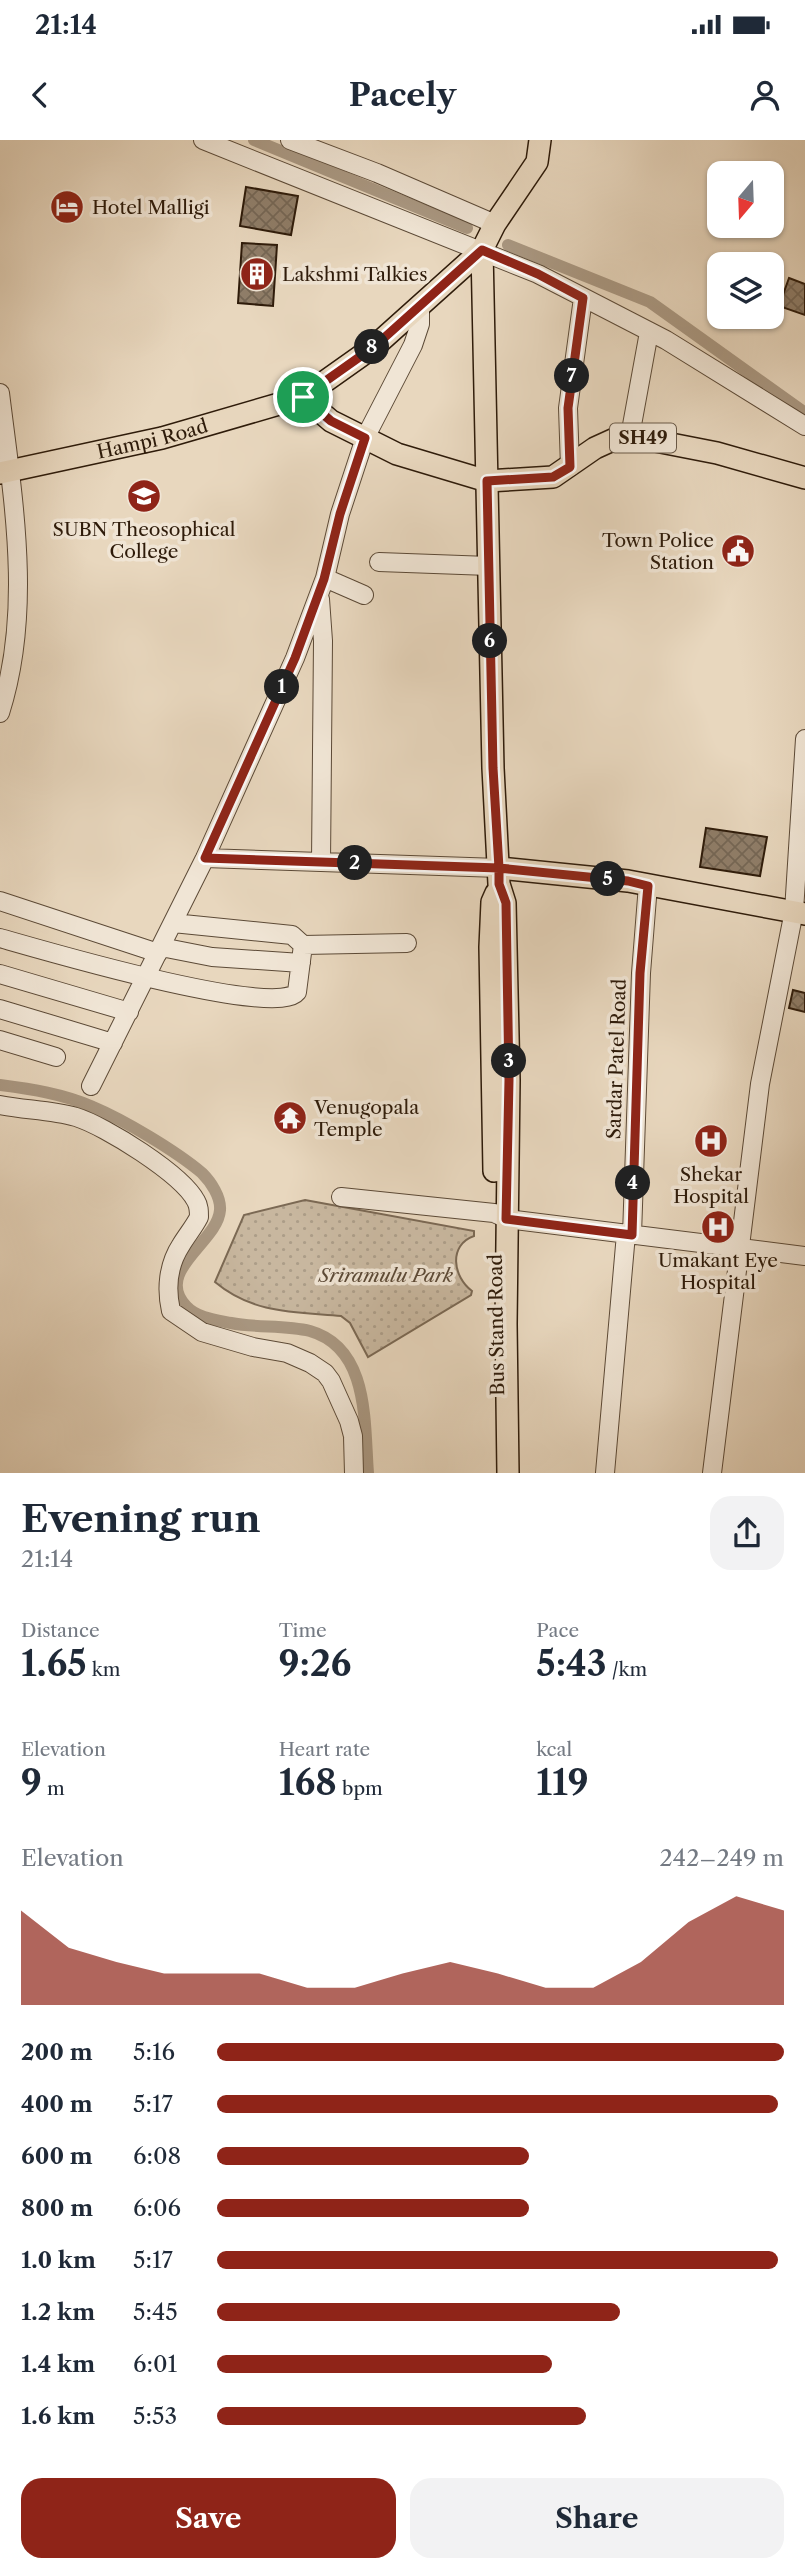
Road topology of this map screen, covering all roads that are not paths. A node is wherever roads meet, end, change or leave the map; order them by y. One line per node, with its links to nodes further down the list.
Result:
1 (203, 140): 7 (street)
2 (290, 140): 6 (street)
3 (540, 140): 5 (main road)
4 (558, 140): 5 (main road)
5 (537, 162): 6 (main road)
6 (495, 224): 7 (main road)
7 (482, 250): 8 (street); 9 (main road, Hampi Road); 19 (main road, Bus Stand Road)
8 (583, 298): 10 (street); 16 (street)
9 (420, 307): 12 (main road, Hampi Road); 15 (street)
10 (649, 332): 13 (street); 14 (street)
11 (0, 393): 17 (street)
12 (303, 397): 15 (main road); 17 (main road, Hampi Road)
13 (805, 426)
14 (630, 436): 16 (main road, SH49); 18 (main road, SH49)
15 (365, 438): 19 (main road); 22 (street)
16 (570, 467): 19 (main road, SH49)
17 (3, 471): 26 (street)
18 (805, 478)
19 (487, 481): 21 (main road, Bus Stand Road)
20 (379, 562): 21 (street)
21 (489, 566): 30 (main road, Bus Stand Road)
22 (322, 585): 23 (street); 24 (street); 25 (street)
23 (364, 595)
24 (305, 630): 25 (street); 28 (street)
25 (323, 641): 29 (street)
26 (0, 713)
27 (805, 739): 33 (street)
28 (205, 858): 29 (street); 34 (street)
29 (321, 862): 30 (street)
30 (499, 876): 31 (main road); 49 (main road, Bus Stand Road)
31 (648, 886): 33 (main road); 50 (street, Sardar Patel Road)
32 (0, 901): 37 (street)
33 (799, 912): 51 (street)
34 (173, 923): 37 (street); 38 (street)
35 (0, 938): 40 (street)
36 (407, 943): 38 (street)
37 (159, 950): 38 (street); 40 (street)
38 (302, 954): 40 (street)
39 (0, 974): 42 (street)
40 (146, 977): 42 (street)
41 (0, 1009): 44 (street)
42 (128, 1012): 44 (street)
43 (0, 1040): 45 (street)
44 (113, 1044): 46 (street)
45 (56, 1057)
46 (92, 1086)
47 (0, 1105): 53 (street)
48 (341, 1197): 49 (street)
49 (500, 1216): 50 (street); 54 (main road, Bus Stand Road); 55 (main road, Bus Stand Road)
50 (629, 1235): 51 (street); 56 (street, Sardar Patel Road)
51 (740, 1249): 52 (street); 57 (street)
52 (805, 1256)
53 (354, 1473)
54 (496, 1473)
55 (509, 1473)
56 (605, 1473)
57 (712, 1473)

